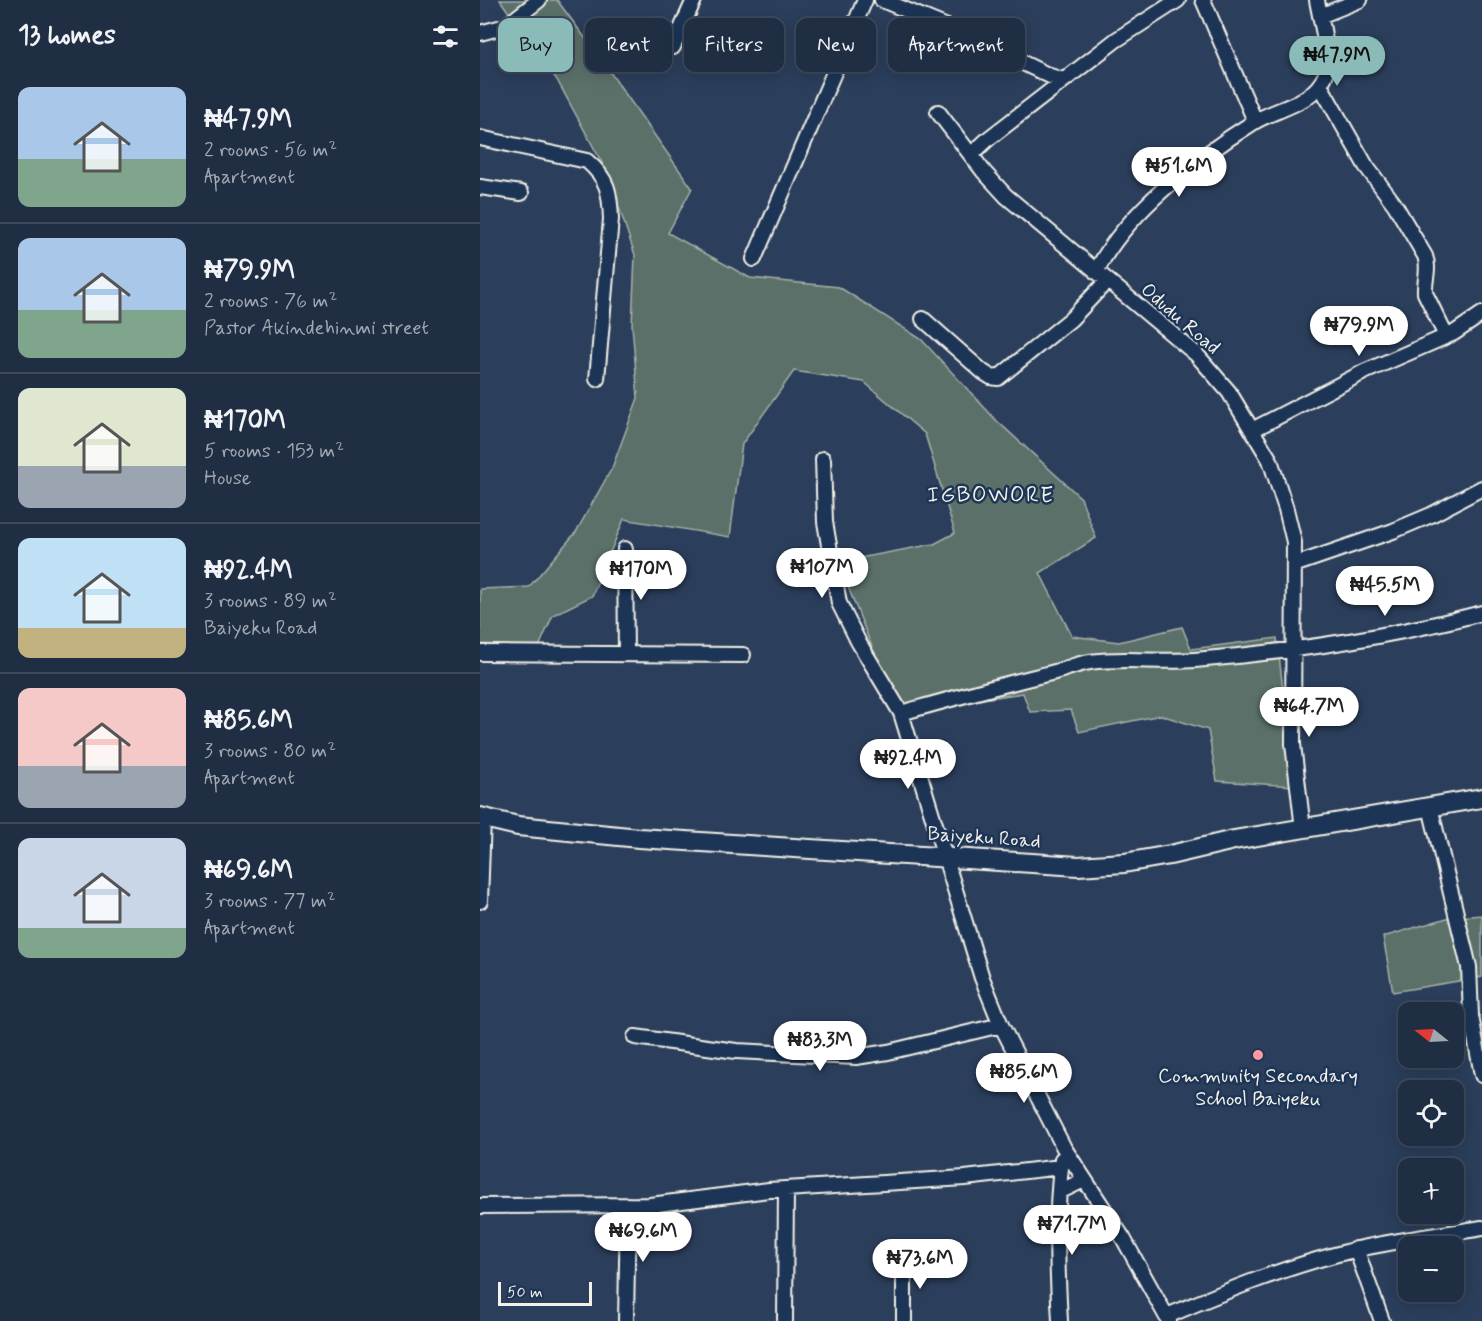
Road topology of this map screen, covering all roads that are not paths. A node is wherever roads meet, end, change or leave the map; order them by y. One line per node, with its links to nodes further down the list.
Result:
1 (538, 0): 10 (street)
2 (694, 0): 11 (street)
3 (865, 0): 20 (street)
4 (882, 0): 12 (street)
5 (1178, 0): 12 (street)
6 (1203, 0): 15 (street)
7 (1317, 0): 9 (street)
8 (1360, 0): 9 (street)
9 (1320, 16): 13 (street)
10 (480, 33)
11 (674, 47)
12 (1056, 78): 17 (street)
13 (1320, 85): 15 (street); 24 (street)
14 (938, 112): 17 (street, Odudu Road)
15 (1255, 121): 21 (street)
16 (480, 138): 25 (street)
17 (971, 155): 21 (street, Odudu Road)
18 (480, 187): 19 (street)
19 (521, 193)
20 (754, 259)
21 (1101, 277): 23 (street); 26 (street, Odudu Road)
22 (1482, 314): 24 (street)
23 (923, 319)
24 (1446, 336): 26 (street)
25 (597, 379)
26 (1252, 430): 30 (street, Odudu Road)
27 (823, 459): 36 (street)
28 (1482, 488): 30 (street)
29 (624, 549): 34 (street)
30 (1294, 565): 32 (street, Odudu Road)
31 (1482, 613): 32 (street)
32 (1293, 648): 36 (street); 40 (street, Odudu Road)
33 (480, 653): 34 (street)
34 (626, 654): 35 (street)
35 (743, 655)
36 (901, 713): 41 (street)
37 (1482, 798): 38 (main road, Baiyeku Road)
38 (1430, 807): 40 (main road, Baiyeku Road); 45 (street)
39 (482, 818): 41 (main road, Baiyeku Road); 42 (street)
40 (1303, 829): 41 (main road, Baiyeku Road)
41 (945, 858): 43 (street)
42 (480, 901)
43 (1001, 1025): 44 (street); 46 (street)
44 (635, 1037)
45 (1482, 1075)
46 (1064, 1148): 47 (street); 48 (street)
47 (1061, 1167): 49 (street); 50 (street)
48 (1084, 1180): 50 (street); 56 (street)
49 (786, 1189): 51 (street); 58 (street)
50 (1059, 1192): 60 (street)
51 (628, 1205): 52 (street); 57 (street)
52 (480, 1206)
53 (1482, 1228): 54 (street)
54 (1356, 1249): 56 (street); 61 (street)
55 (904, 1261): 59 (street)
56 (1168, 1318)
57 (626, 1321)
58 (785, 1321)
59 (904, 1321)
60 (1060, 1321)
61 (1382, 1321)

